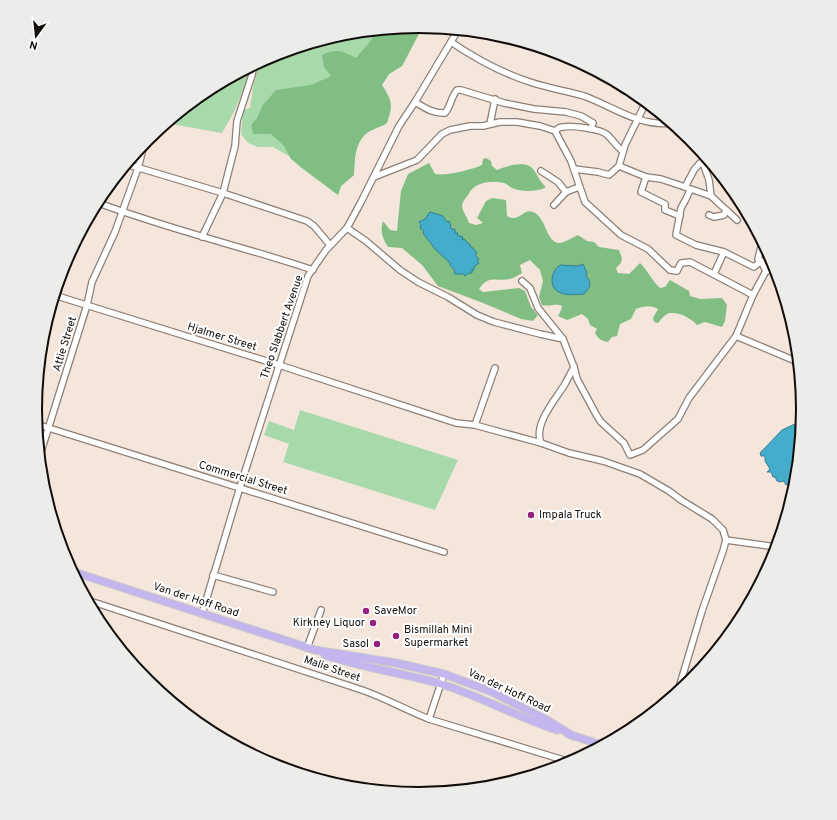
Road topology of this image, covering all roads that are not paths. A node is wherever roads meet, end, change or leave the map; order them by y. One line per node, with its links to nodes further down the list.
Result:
1 (455, 35): 2 (street, Theo Slabbert Avenue)
2 (451, 42): 5 (street, Theo Slabbert Avenue); 7 (street)
3 (252, 72): 26 (street)
4 (496, 99): 5 (street); 9 (street); 10 (street)
5 (415, 102): 21 (street, Theo Slabbert Avenue)
6 (644, 108): 7 (street)
7 (637, 119): 8 (street); 12 (street)
8 (662, 123)
9 (490, 124): 11 (street); 21 (street)
10 (591, 129): 11 (street); 12 (street)
11 (555, 131): 19 (street)
12 (623, 152): 16 (street)
13 (142, 154): 18 (street, Attie Street)
14 (703, 162): 24 (street)
15 (131, 166): 18 (street)
16 (619, 166): 19 (street); 22 (street)
17 (706, 166): 27 (street)
18 (138, 168): 26 (street); 31 (street, Attie Street)
19 (574, 169): 23 (street)
20 (541, 171): 25 (street)
21 (374, 177): 35 (street, Theo Slabbert Avenue)
22 (646, 177): 24 (street); 33 (street)
23 (579, 187): 25 (street); 44 (street)
24 (687, 188): 27 (street); 33 (street)
25 (566, 192): 29 (street)
26 (223, 193): 36 (street); 37 (street)
27 (711, 196): 30 (street)
28 (103, 205): 31 (street)
29 (554, 205)
30 (726, 210): 32 (street); 34 (street)
31 (122, 212): 36 (street); 48 (street, Attie Street)
32 (709, 215)
33 (680, 216): 39 (street)
34 (737, 220)
35 (347, 228): 37 (street, Theo Slabbert Avenue); 50 (street)
36 (202, 237): 42 (street)
37 (330, 245): 42 (street, Theo Slabbert Avenue)
38 (760, 250): 40 (street)
39 (724, 252): 40 (street); 44 (street)
40 (761, 261): 43 (street)
41 (768, 269): 43 (street)
42 (313, 270): 52 (street, Theo Slabbert Avenue)
43 (766, 271): 46 (street)
44 (714, 274): 46 (street)
45 (522, 282): 50 (street)
46 (753, 295): 49 (street)
47 (59, 297): 48 (street, Hjalmer Street)
48 (87, 305): 52 (street, Hjalmer Street); 57 (street, Attie Street)
49 (736, 336): 51 (street); 53 (street)
50 (563, 339): 53 (street)
51 (792, 359)
52 (279, 365): 55 (street, Hjalmer Street); 60 (street, Theo Slabbert Avenue)
53 (574, 367): 58 (street)
54 (495, 368): 55 (street)
55 (475, 425): 58 (street, Hjalmer Street)
56 (42, 426): 57 (street, Commercial Street)
57 (49, 428): 59 (street, Attie Street); 60 (street, Commercial Street)
58 (541, 443): 61 (street, Hjalmer Street)
59 (43, 445)
60 (240, 488): 63 (street, Commercial Street); 65 (street, Theo Slabbert Avenue)
61 (726, 540): 62 (street); 73 (street)
62 (770, 546)
63 (444, 552)
64 (78, 573): 69 (main road, Van der Hoff Road)
65 (213, 575): 66 (street); 69 (street, Theo Slabbert Avenue)
66 (273, 592)
67 (95, 603): 75 (street, Malie Street)
68 (321, 610): 70 (street)
69 (202, 614): 70 (main road, Van der Hoff Road)
70 (307, 648): 71 (main road, Van der Hoff Road)
71 (315, 650): 72 (main road, Van der Hoff Road); 74 (main road, Van der Hoff Road)
72 (444, 674): 74 (street); 76 (main road, Van der Hoff Road)
73 (681, 680)
74 (440, 684): 75 (street); 76 (main road, Van der Hoff Road)
75 (429, 719): 78 (street, Malie Street)
76 (573, 736): 77 (main road, Van der Hoff Road)
77 (595, 743)
78 (560, 759)

